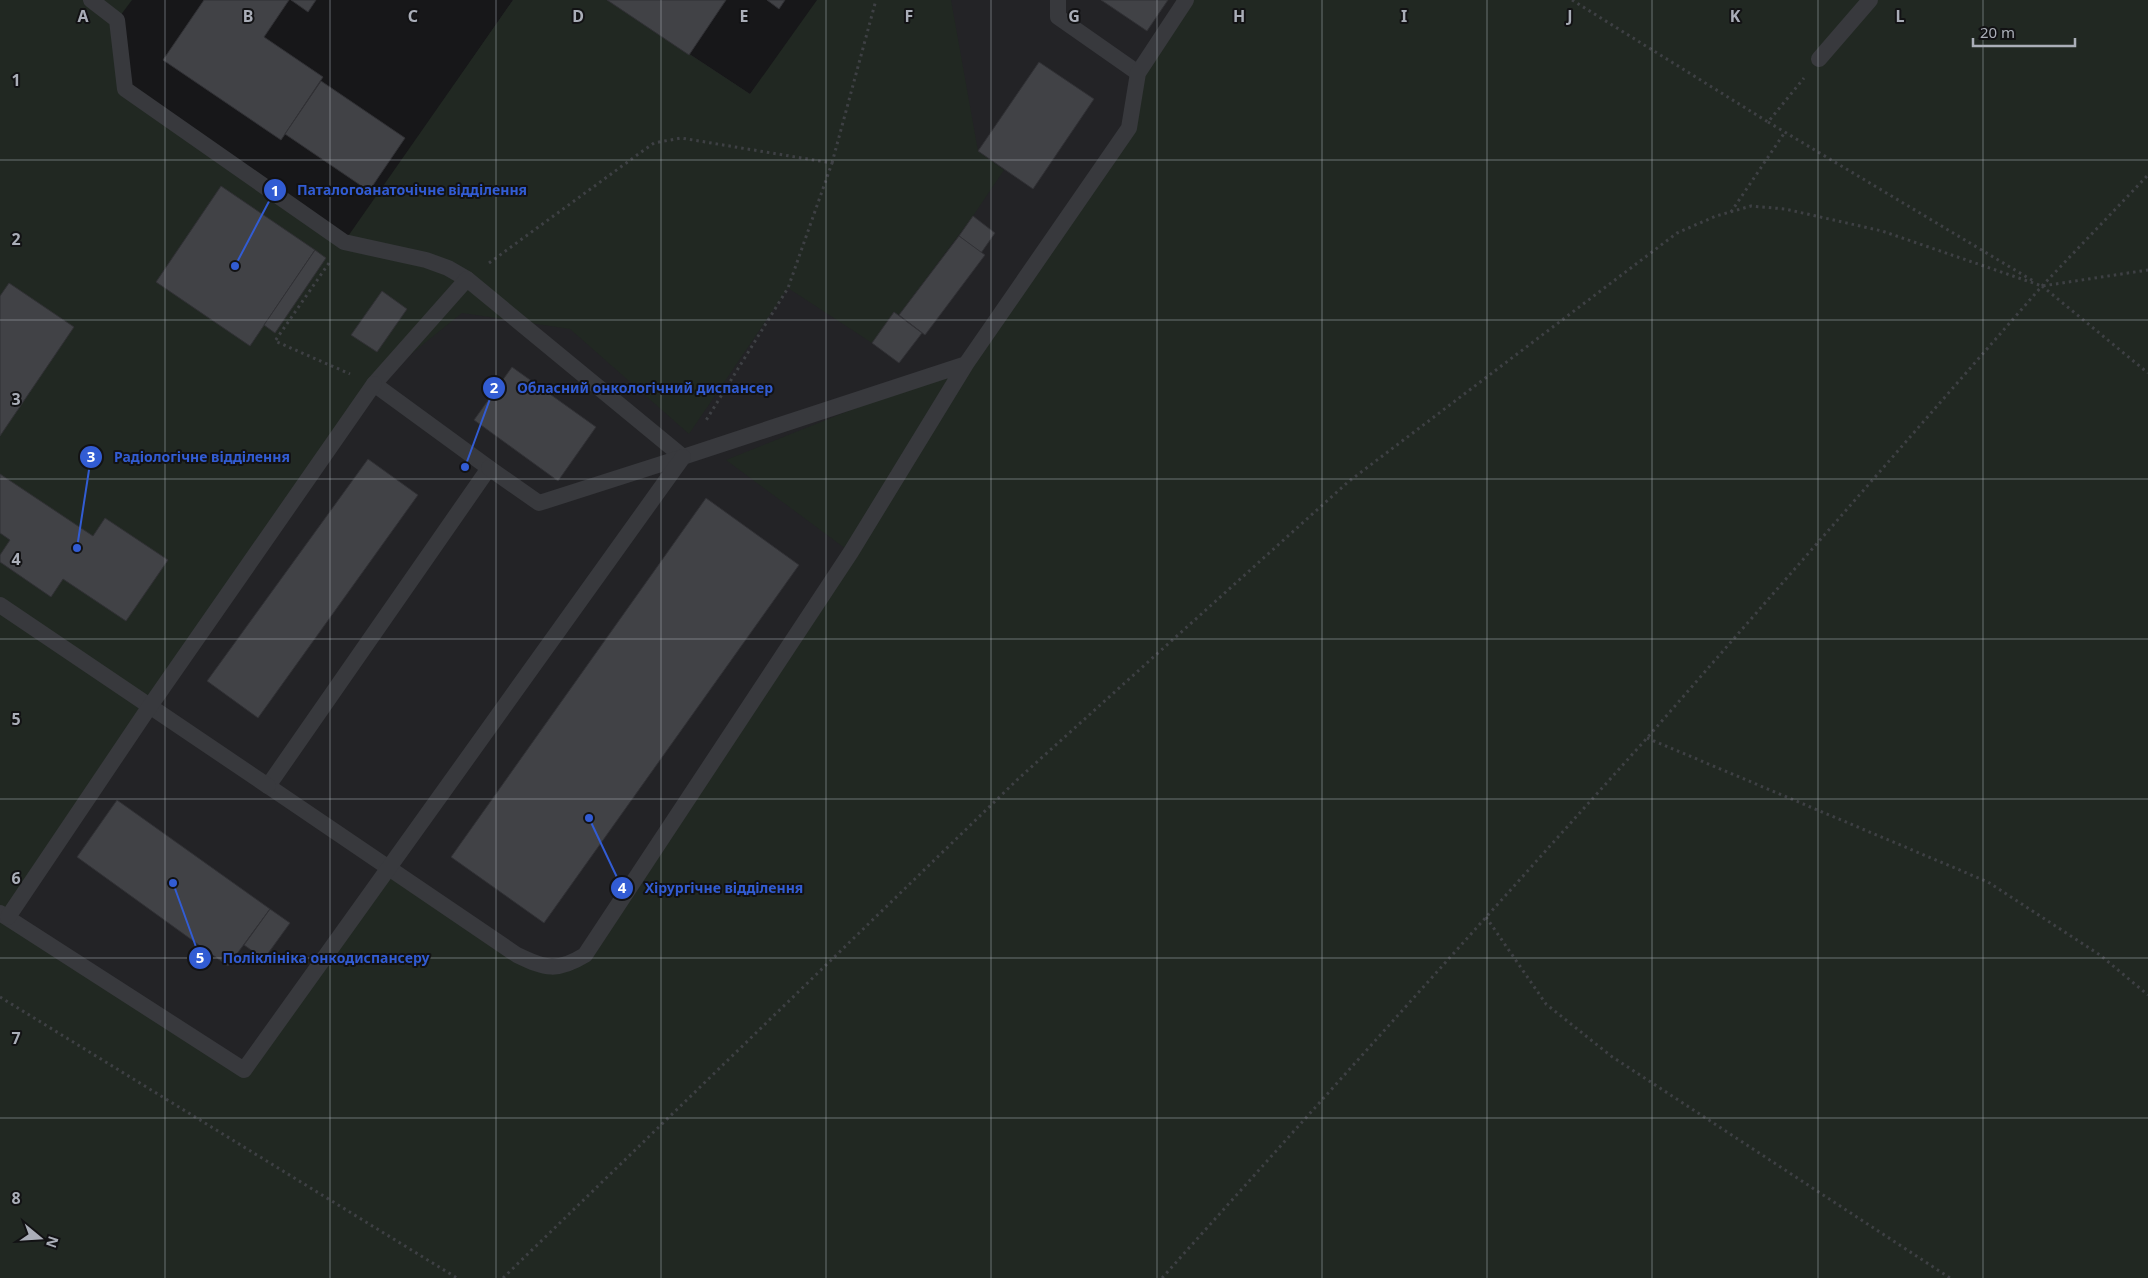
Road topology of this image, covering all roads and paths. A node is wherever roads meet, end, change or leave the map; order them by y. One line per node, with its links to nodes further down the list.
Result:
1 (91, 0): 14 (lane)
2 (876, 0): 11 (path)
3 (1058, 0): 8 (lane)
4 (1186, 0): 8 (lane)
5 (1572, 0): 9 (path)
6 (1870, 0): 7 (lane)
7 (1819, 59): 9 (path)
8 (1138, 73): 18 (lane)
9 (1768, 122): 10 (path)
10 (1785, 132): 13 (path); 17 (path)
11 (832, 164): 16 (path); 21 (path)
12 (2148, 175): 17 (path)
13 (1731, 212): 17 (path); 33 (path)
14 (344, 242): 16 (lane); 20 (path)
15 (2148, 270): 17 (path)
16 (467, 279): 20 (lane); 21 (lane)
17 (2042, 286): 19 (path); 25 (path)
18 (966, 364): 21 (lane); 27 (lane)
19 (2148, 373)
20 (374, 384): 22 (lane); 24 (lane)
21 (683, 457): 22 (lane); 27 (lane)
22 (489, 468): 26 (lane)
23 (0, 605): 24 (lane)
24 (150, 706): 26 (lane); 28 (lane)
25 (1647, 738): 29 (path); 30 (path)
26 (268, 786): 27 (lane)
27 (390, 868): 28 (lane)
28 (4, 915)
29 (1486, 917): 34 (path); 35 (path)
30 (2148, 995)
31 (0, 997): 32 (path)
32 (457, 1278)
33 (502, 1278)
34 (1162, 1278)
35 (1950, 1278)

